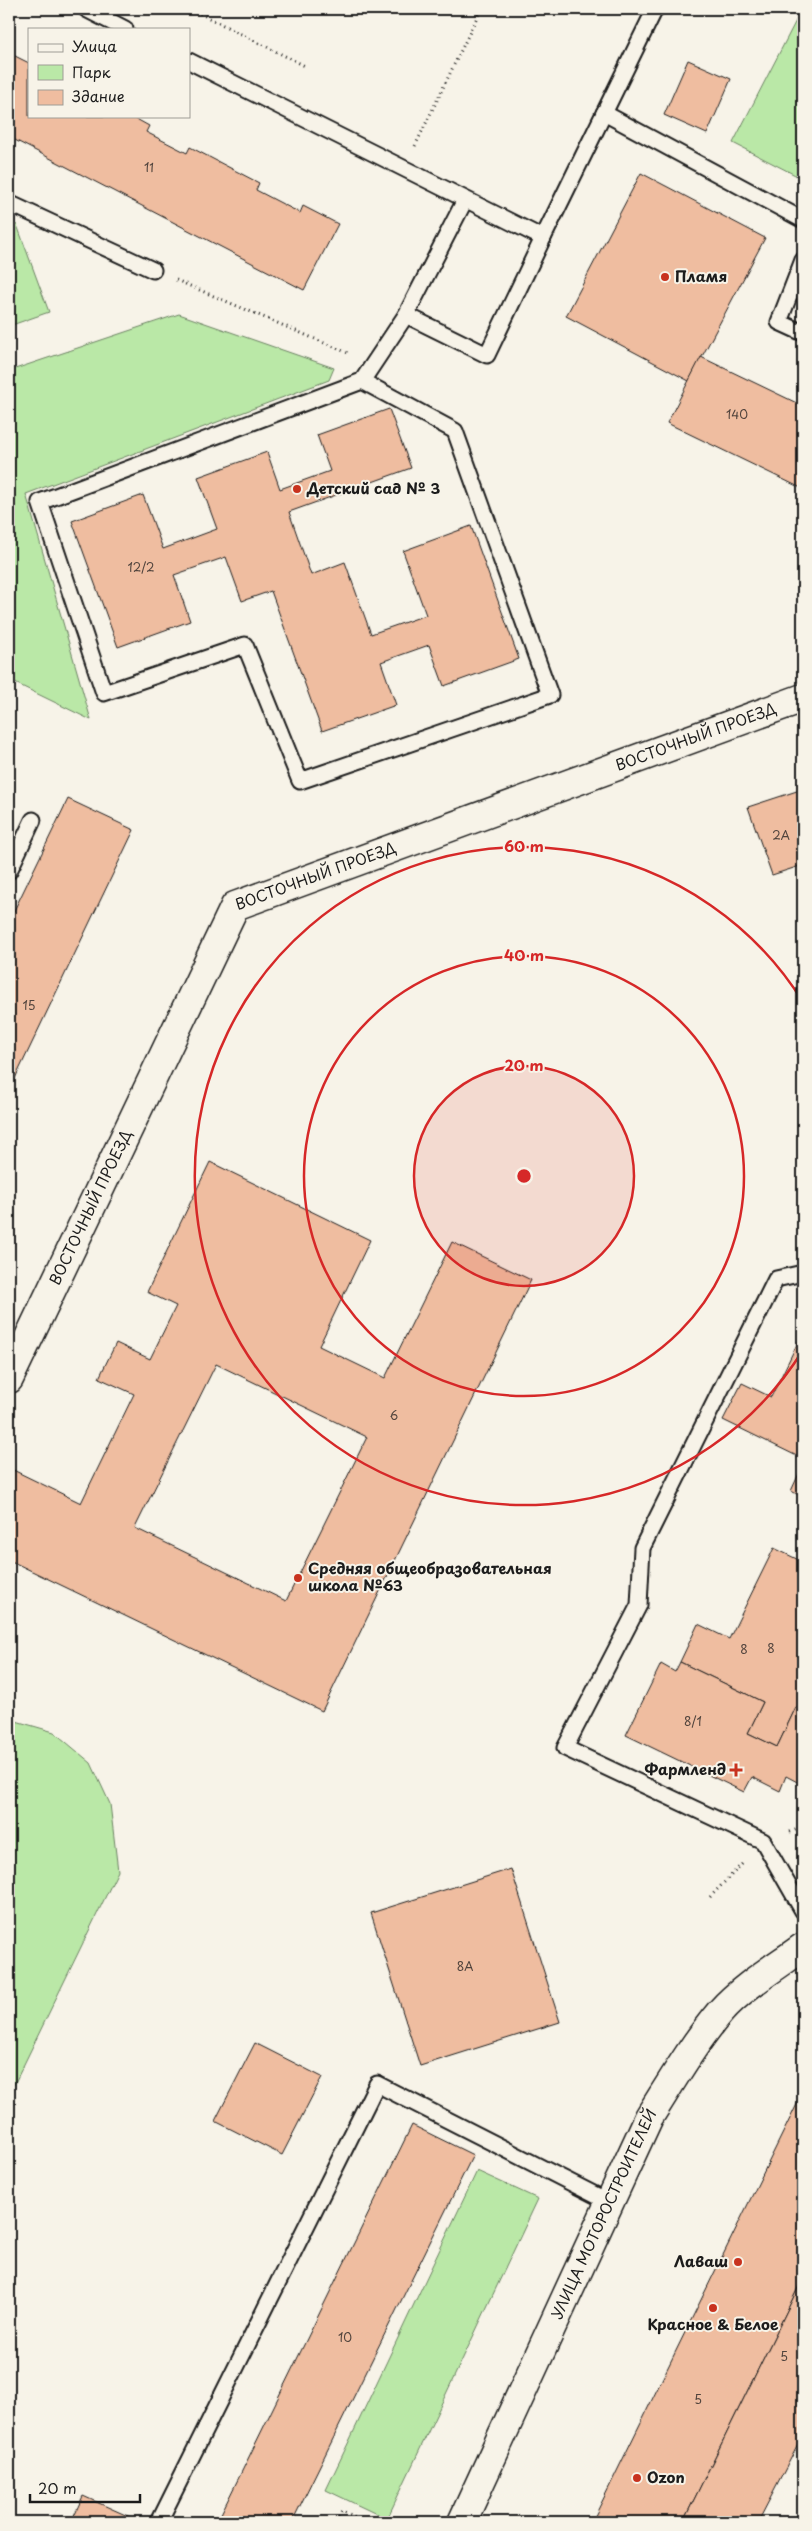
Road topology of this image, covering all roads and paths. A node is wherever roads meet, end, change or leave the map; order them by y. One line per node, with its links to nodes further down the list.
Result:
1 (86, 9): 5 (lane)
2 (191, 9): 7 (path)
3 (481, 9): 9 (path)
4 (655, 9): 8 (lane)
5 (123, 28)
6 (190, 62): 9 (lane)
7 (307, 67)
8 (604, 113): 12 (lane); 13 (lane)
9 (404, 169): 10 (lane)
10 (465, 200): 13 (lane); 16 (lane)
11 (9, 203): 15 (lane)
12 (803, 220)
13 (543, 238): 16 (lane)
14 (803, 260): 17 (lane)
15 (153, 270): 18 (path)
16 (406, 315): 18 (lane)
17 (803, 333)
18 (375, 364): 19 (lane)
19 (362, 382): 19 (lane)
20 (803, 698): 24 (street, ВОСТОЧНЫЙ ПРОЕЗД)
21 (34, 820): 22 (lane)
22 (9, 871)
23 (803, 1273): 25 (lane)
24 (9, 1379)
25 (803, 1912)
26 (803, 1947): 27 (street, УЛИЦА МОТОРОСТРОИТЕЛЕЙ)
27 (609, 2202): 28 (lane); 31 (street, УЛИЦА МОТОРОСТРОИТЕЛЕЙ)
28 (159, 2522)
29 (337, 2522): 30 (path)
30 (367, 2522)
31 (462, 2522)

